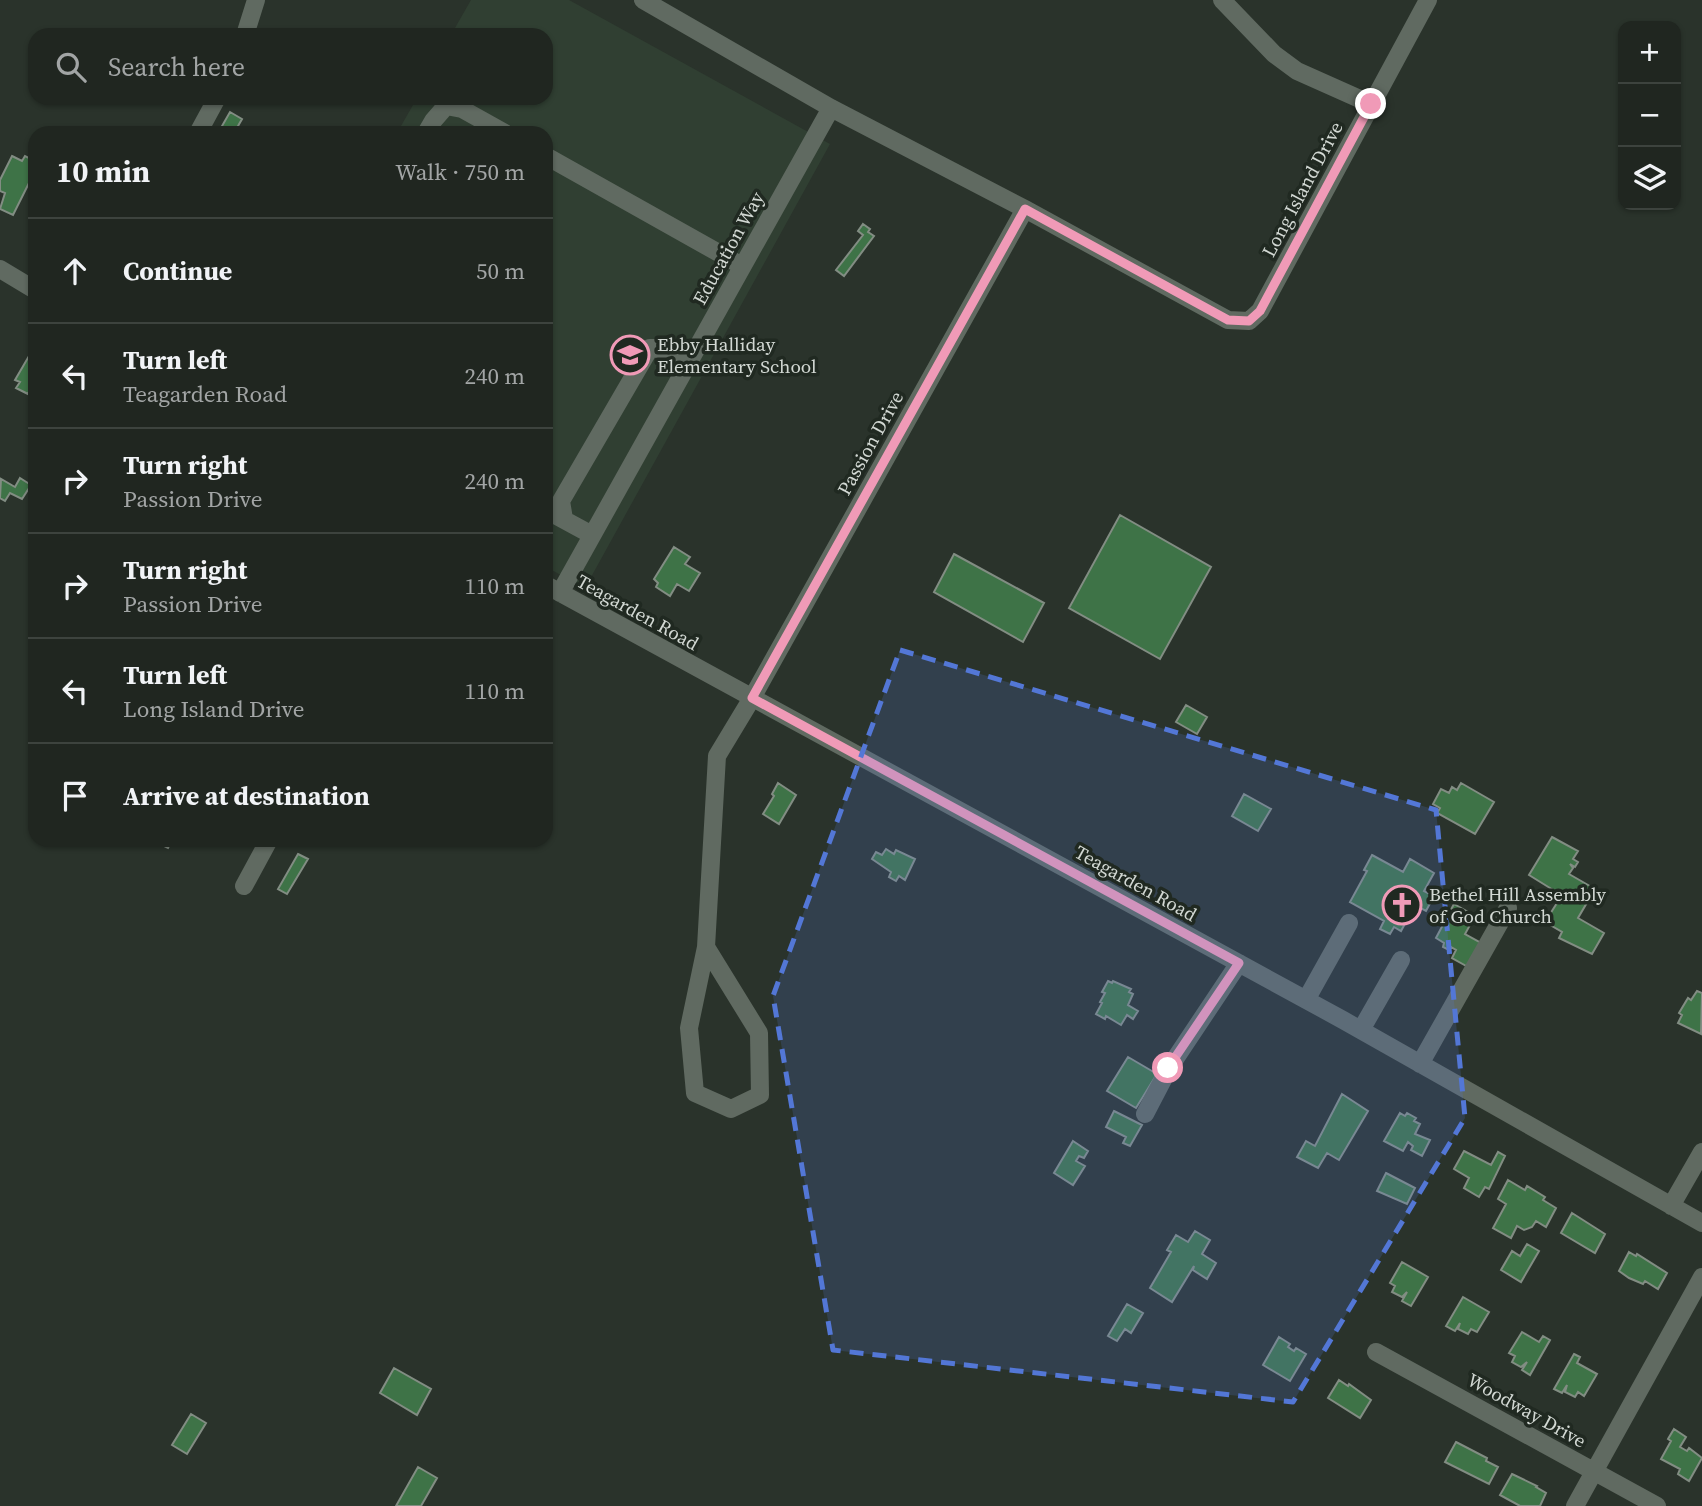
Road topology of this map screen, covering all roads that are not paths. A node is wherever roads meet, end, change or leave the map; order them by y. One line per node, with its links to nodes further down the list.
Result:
1 (256, 0): 5 (street)
2 (643, 0): 8 (street)
3 (1222, 0): 6 (street)
4 (1428, 0): 6 (street, Long Island Drive)
5 (247, 28)
6 (1371, 104): 13 (street, Long Island Drive)
7 (213, 105): 9 (street)
8 (831, 108): 13 (street); 14 (street, Education Way)
9 (202, 126)
10 (430, 126): 11 (street)
11 (492, 126)
12 (553, 160): 14 (street)
13 (1025, 209): 22 (street, Passion Drive)
14 (742, 266): 17 (street, Education Way)
15 (0, 269): 16 (street)
16 (28, 286)
17 (688, 364): 19 (street); 20 (street, Education Way)
18 (553, 514): 19 (street)
19 (564, 519): 20 (street)
20 (592, 535): 21 (street, Education Way)
21 (553, 589): 22 (street, Teagarden Road)
22 (752, 698): 27 (street, Passion Drive); 29 (street, Teagarden Road)
23 (265, 847): 24 (street)
24 (244, 886)
25 (1507, 908): 32 (street)
26 (1349, 923): 30 (street)
27 (706, 947): 27 (street, Passion Drive)
28 (1401, 960): 31 (street)
29 (1239, 963): 30 (street, Teagarden Road); 33 (street)
30 (1306, 1000): 31 (street, Teagarden Road)
31 (1361, 1030): 32 (street, Teagarden Road)
32 (1420, 1064): 35 (street, Teagarden Road)
33 (1144, 1114)
34 (1702, 1152): 35 (street)
35 (1671, 1206): 36 (street, Teagarden Road)
36 (1702, 1223)
37 (1702, 1278): 39 (street)
38 (1376, 1352): 39 (street, Woodway Drive)
39 (1595, 1471): 40 (street); 41 (street, Woodway Drive)
40 (1575, 1506)
41 (1657, 1506)

